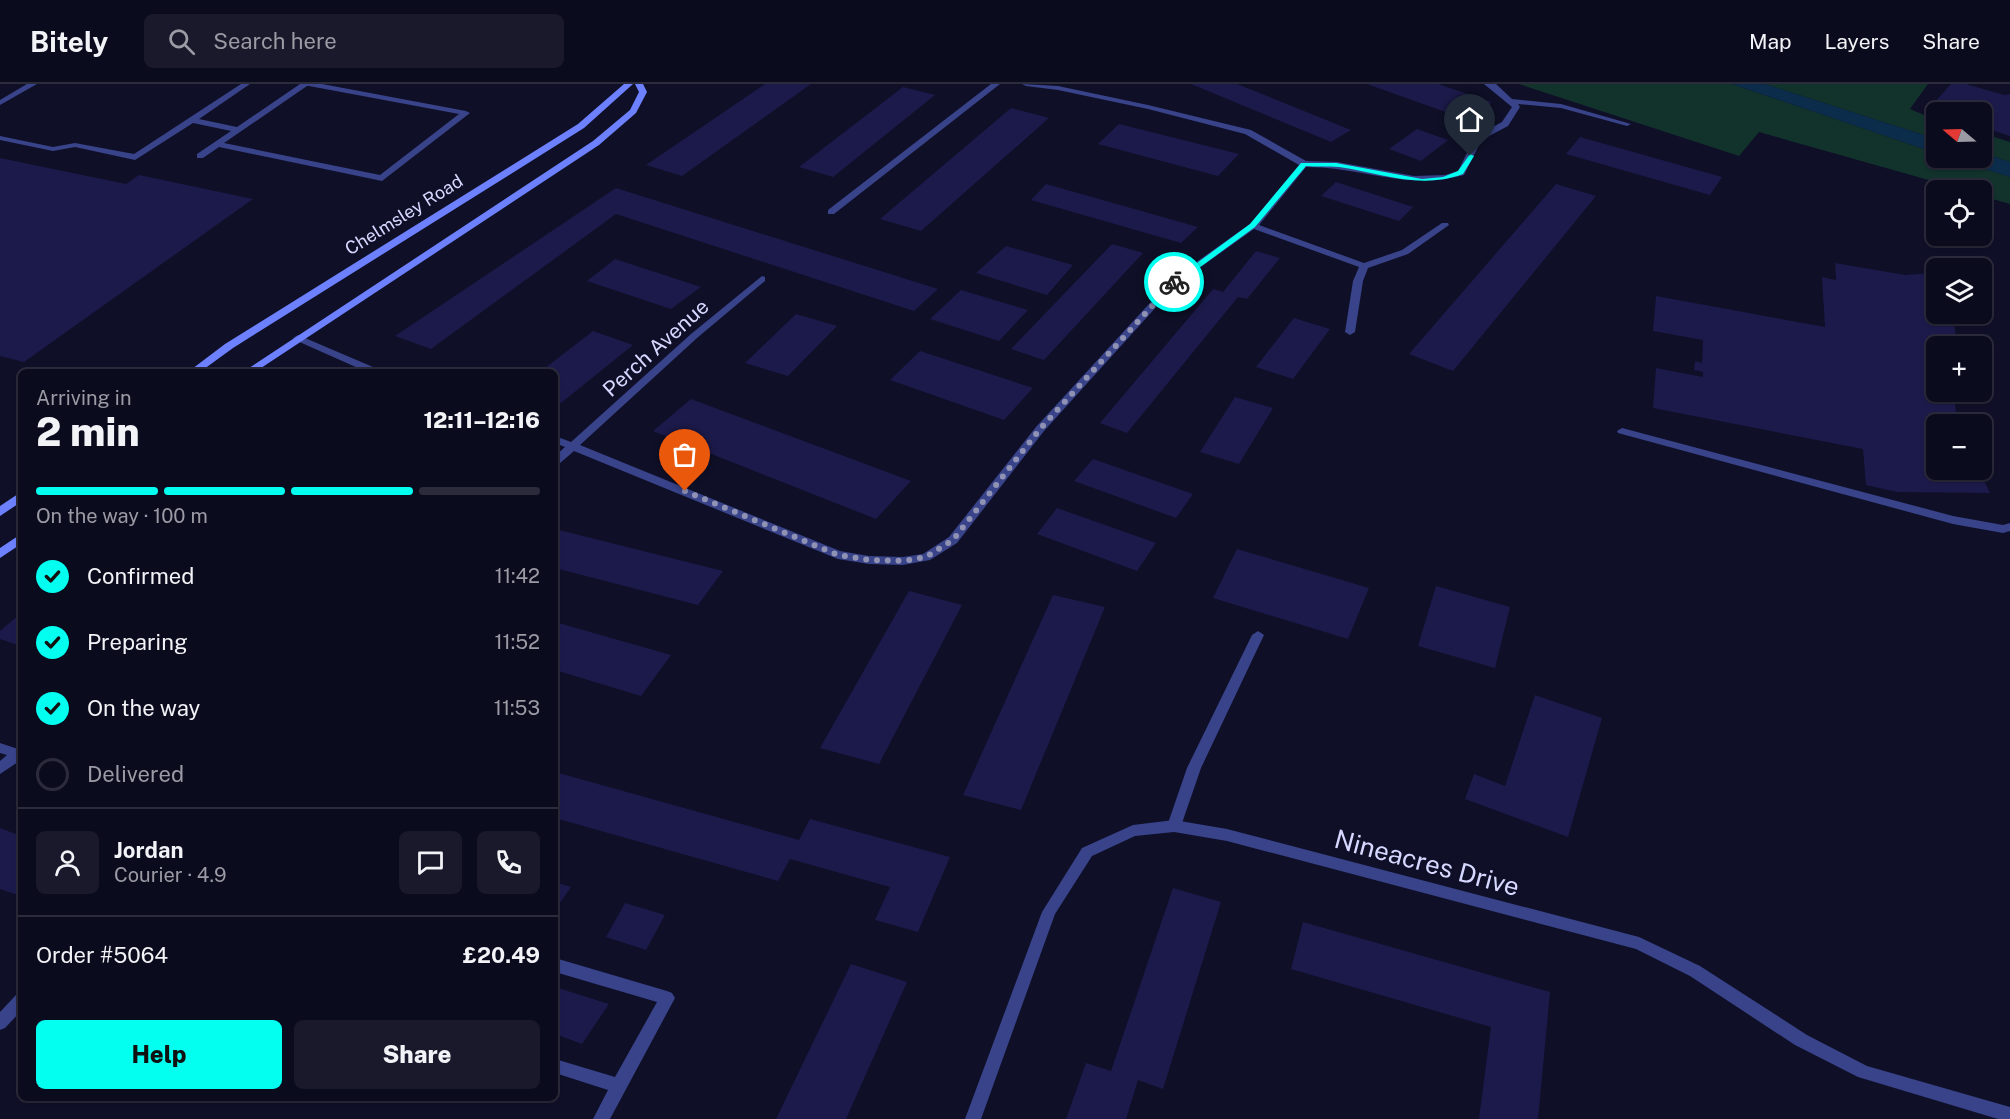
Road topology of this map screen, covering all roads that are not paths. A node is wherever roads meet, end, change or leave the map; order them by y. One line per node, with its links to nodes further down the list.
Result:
1 (33, 84): 11 (street)
2 (246, 84): 12 (street)
3 (307, 84): 14 (street); 16 (street)
4 (629, 84): 26 (street, Chelmsley Road)
5 (639, 84): 25 (street)
6 (996, 84): 19 (street)
7 (1026, 84): 9 (street)
8 (1488, 84): 10 (street)
9 (1060, 86): 18 (street)
10 (1510, 101): 13 (street); 18 (street)
11 (0, 103)
12 (192, 120): 14 (street); 15 (street)
13 (1627, 124)
14 (238, 130): 16 (street)
15 (0, 138)
16 (217, 144): 17 (street)
17 (200, 156)
18 (1304, 164): 21 (street)
19 (831, 212)
20 (1445, 225): 22 (street)
21 (1253, 226): 22 (street); 31 (street)
22 (1364, 266): 24 (street)
23 (762, 279): 31 (street, Perch Avenue)
24 (1350, 332)
25 (298, 338): 27 (street); 28 (street)
26 (197, 369)
27 (252, 369)
28 (369, 369)
29 (1622, 432): 35 (street)
30 (558, 440): 31 (street)
31 (575, 446): 32 (street, Perch Avenue)
32 (558, 460)
33 (18, 498): 34 (street)
34 (0, 512)
35 (2010, 527)
36 (18, 540): 37 (street)
37 (0, 554)
38 (1258, 635): 43 (street)
39 (0, 748): 40 (street)
40 (18, 754)
41 (18, 755): 42 (street)
42 (0, 769)
43 (1174, 826): 49 (street, Nineacres Drive); 51 (street, Nineacres Drive)
44 (558, 966): 48 (street)
45 (18, 1003): 46 (street)
46 (0, 1023)
47 (558, 1067): 48 (street)
48 (619, 1086): 50 (street)
49 (2010, 1115)
50 (602, 1119)
51 (973, 1119)

